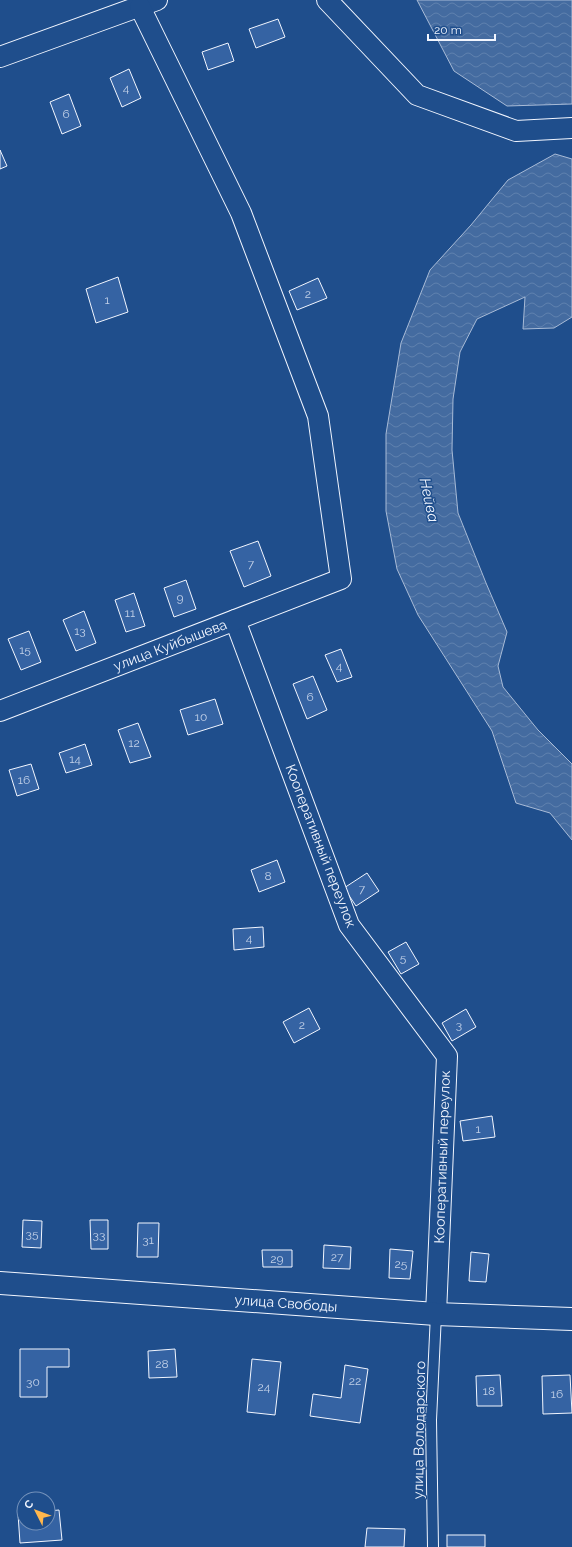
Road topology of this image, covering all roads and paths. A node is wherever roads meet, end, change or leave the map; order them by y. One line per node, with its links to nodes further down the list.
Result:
1 (327, 0): 4 (street)
2 (149, 4): 3 (street); 5 (street, улица Куйбышева)
3 (0, 56)
4 (572, 128)
5 (235, 620): 6 (street, улица Куйбышева); 8 (street, Кооперативный переулок)
6 (0, 711)
7 (0, 1283): 8 (main road, улица Свободы)
8 (436, 1314): 9 (main road, улица Свободы); 10 (lane, улица Володарского)
9 (572, 1319)
10 (433, 1547)

